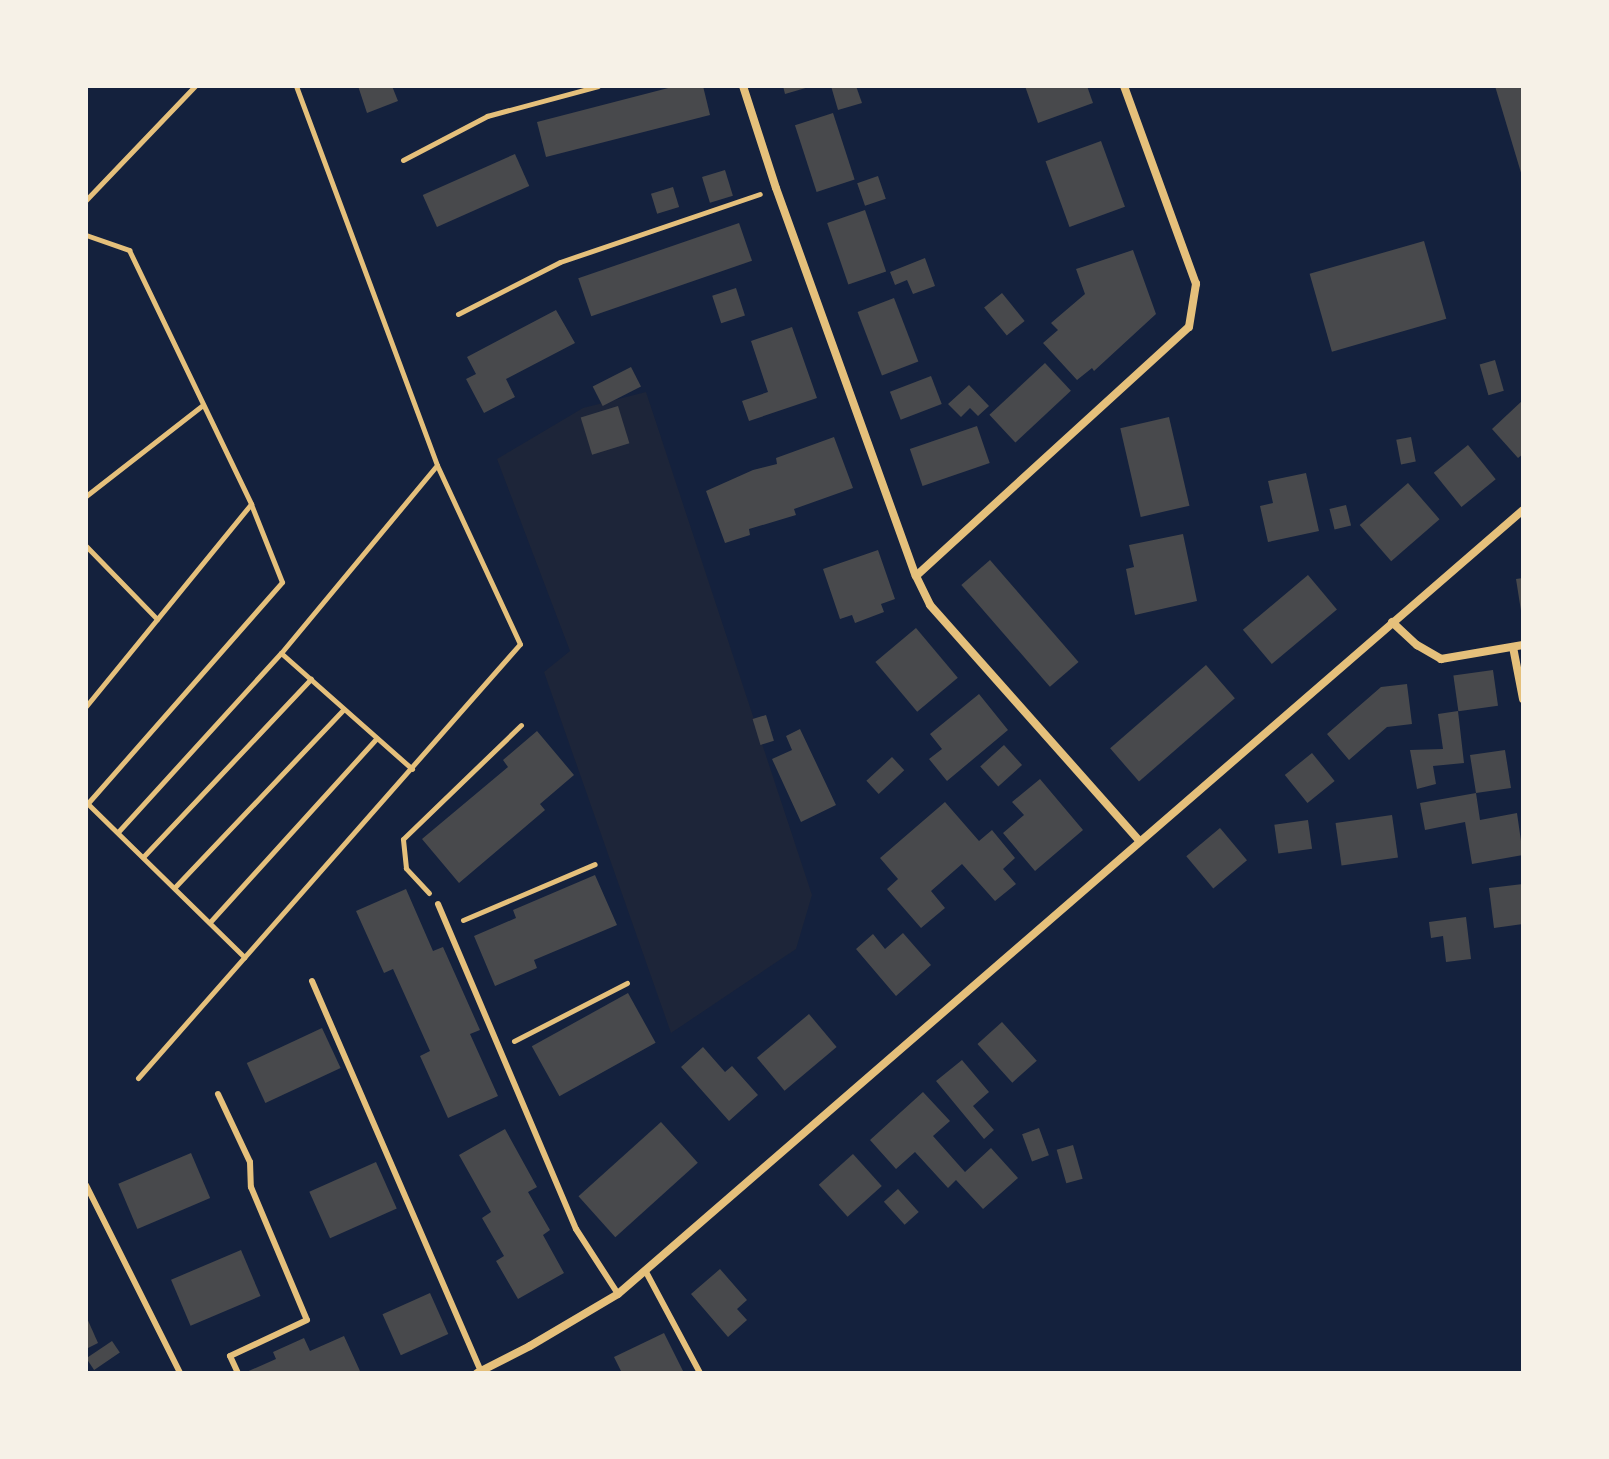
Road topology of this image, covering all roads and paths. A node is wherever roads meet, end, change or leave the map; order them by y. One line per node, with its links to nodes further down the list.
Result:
1 (195, 86): 8 (path)
2 (296, 86): 12 (path)
3 (598, 86): 6 (path)
4 (743, 86): 7 (street)
5 (1124, 86): 17 (street)
6 (403, 160)
7 (776, 188): 10 (path); 17 (street)
8 (86, 200)
9 (86, 235): 11 (path)
10 (458, 314)
11 (203, 405): 13 (path); 14 (path)
12 (437, 465): 21 (path); 28 (path)
13 (86, 496)
14 (251, 504): 18 (path); 29 (path)
15 (1523, 510): 19 (street)
16 (86, 546): 18 (path)
17 (916, 576): 31 (street)
18 (157, 619): 24 (path)
19 (1392, 622): 20 (street); 31 (street)
20 (1518, 646): 23 (street)
21 (281, 653): 22 (path); 30 (path)
22 (311, 679): 25 (path); 32 (path)
23 (1523, 699)
24 (86, 706)
25 (344, 709): 27 (path); 34 (path)
26 (521, 725): 35 (path)
27 (377, 738): 28 (path); 36 (path)
28 (412, 769): 38 (path)
29 (87, 802): 30 (path)
30 (118, 832): 32 (path)
31 (1139, 840): 45 (street)
32 (143, 857): 34 (path)
33 (595, 864): 37 (path)
34 (175, 887): 36 (path)
35 (438, 904): 37 (lane)
36 (210, 922): 38 (path)
37 (448, 927): 41 (lane)
38 (244, 957): 42 (path)
39 (312, 981): 47 (lane)
40 (627, 983): 41 (path)
41 (500, 1048): 46 (lane)
42 (138, 1078)
43 (218, 1094): 49 (lane)
44 (86, 1185): 48 (lane)
45 (645, 1270): 46 (street); 50 (lane)
46 (618, 1294): 47 (street)
47 (479, 1372)
48 (180, 1373)
49 (238, 1373)
50 (700, 1373)

